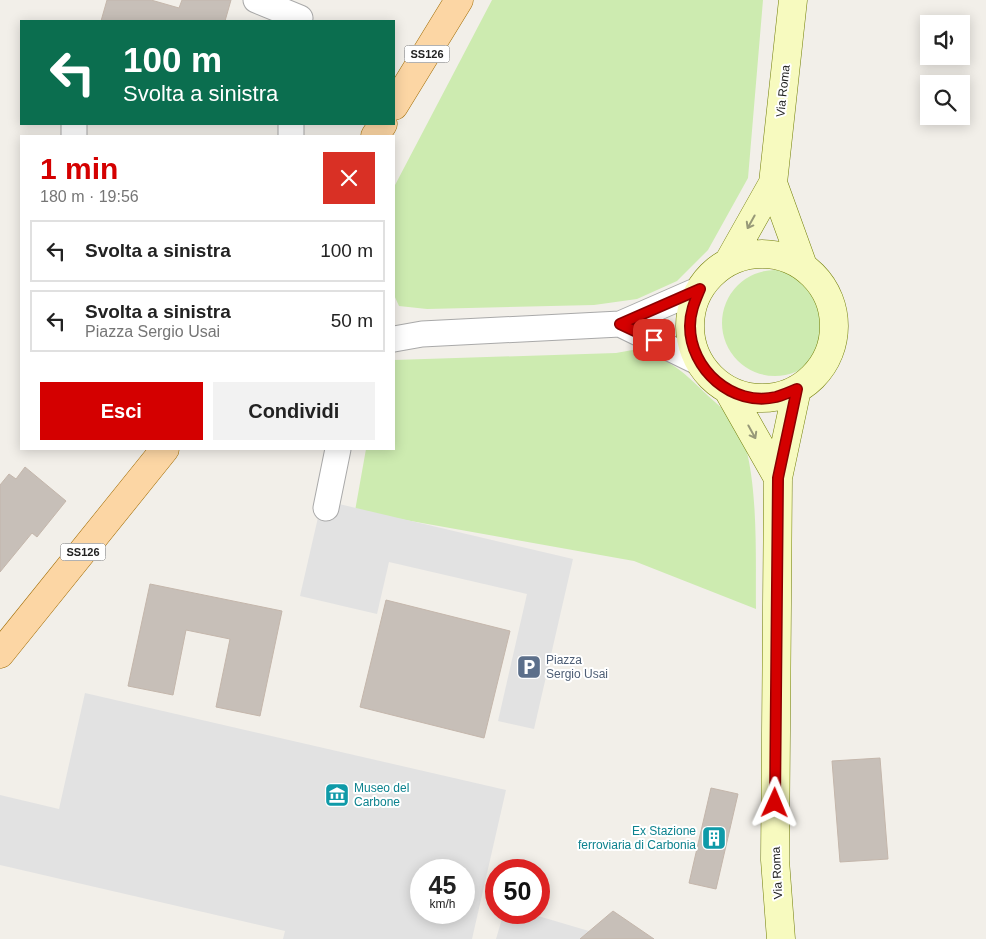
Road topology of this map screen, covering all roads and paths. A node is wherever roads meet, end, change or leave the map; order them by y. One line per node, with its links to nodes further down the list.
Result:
1 (256, 0): 4 (street)
2 (459, 0): 5 (main road, SS126)
3 (793, 0): 6 (main road, Via Roma)
4 (300, 13)
5 (395, 104)
6 (773, 183): 7 (main road, Via Roma, one-way to 7); 8 (main road, Via Roma)
7 (729, 261): 8 (main road); 9 (main road)
8 (803, 266): 13 (main road)
9 (700, 289): 10 (street); 12 (main road)
10 (620, 324): 11 (street); 12 (street)
11 (395, 338)
12 (700, 363): 14 (main road)
13 (797, 389): 14 (main road); 17 (main road, Via Roma)
14 (728, 390): 17 (main road, one-way to 17)
15 (164, 450): 19 (main road, SS126)
16 (338, 450): 18 (street)
17 (778, 478): 20 (main road, Via Roma)
18 (326, 508)
19 (0, 654)
20 (781, 939)

